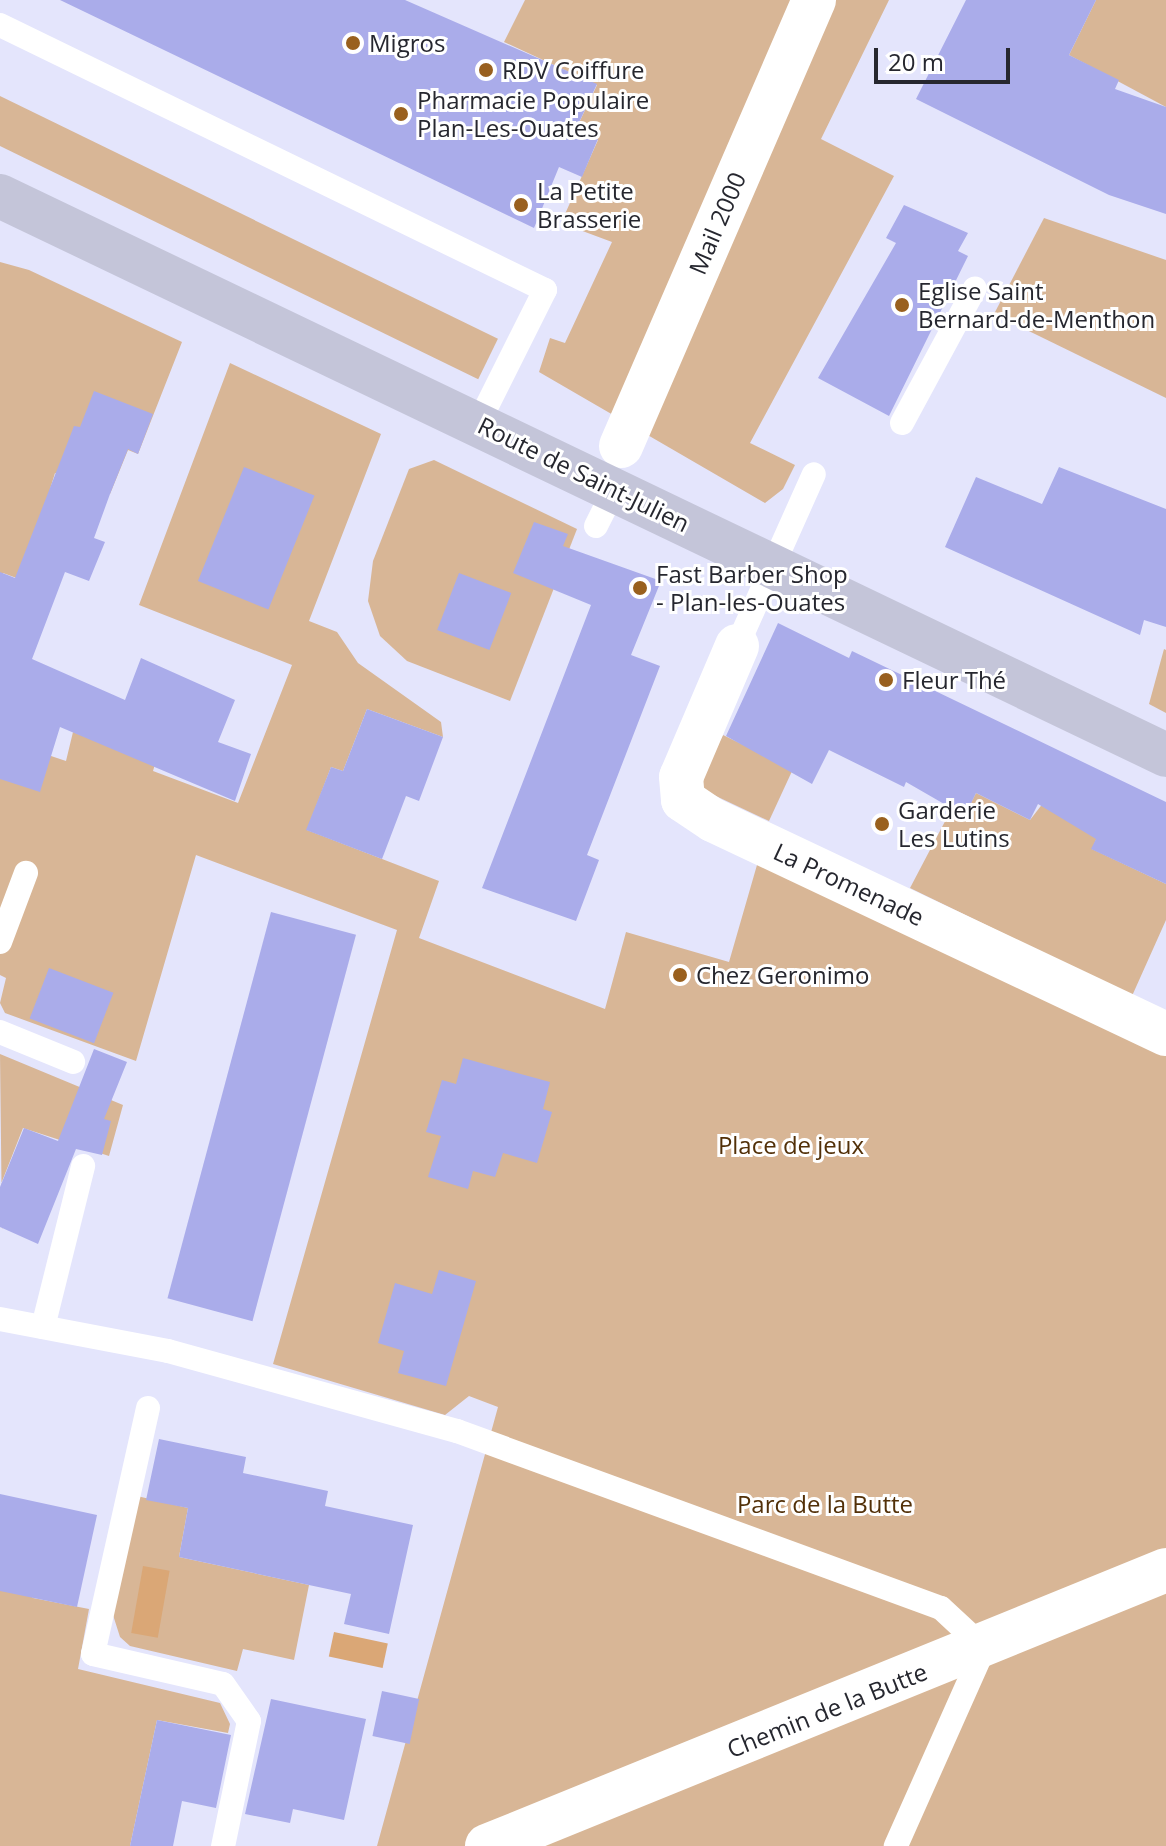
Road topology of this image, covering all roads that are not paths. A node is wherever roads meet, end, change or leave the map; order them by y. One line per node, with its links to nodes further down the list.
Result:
1 (814, 0): 7 (street, Mail 2000)
2 (0, 25): 5 (lane)
3 (0, 196): 5 (main road, Route de Saint-Julien)
4 (975, 288): 6 (lane)
5 (479, 422): 9 (main road, Route de Saint-Julien)
6 (902, 423)
7 (621, 446)
8 (814, 474): 9 (lane)
9 (773, 567): 10 (lane); 11 (main road, Route de Saint-Julien)
10 (737, 646): 15 (street, La Promenade)
11 (1166, 755)
12 (26, 873): 13 (lane)
13 (0, 942)
14 (0, 1032): 16 (lane)
15 (1166, 1034)
16 (73, 1062)
17 (83, 1166): 19 (lane)
18 (0, 1319): 19 (lane)
19 (43, 1327): 22 (lane)
20 (148, 1408): 23 (lane)
21 (1166, 1570): 22 (street, Chemin de la Butte)
22 (984, 1648): 24 (street, Chemin de la Butte); 25 (lane)
23 (223, 1846)
24 (487, 1846)
25 (896, 1846)

